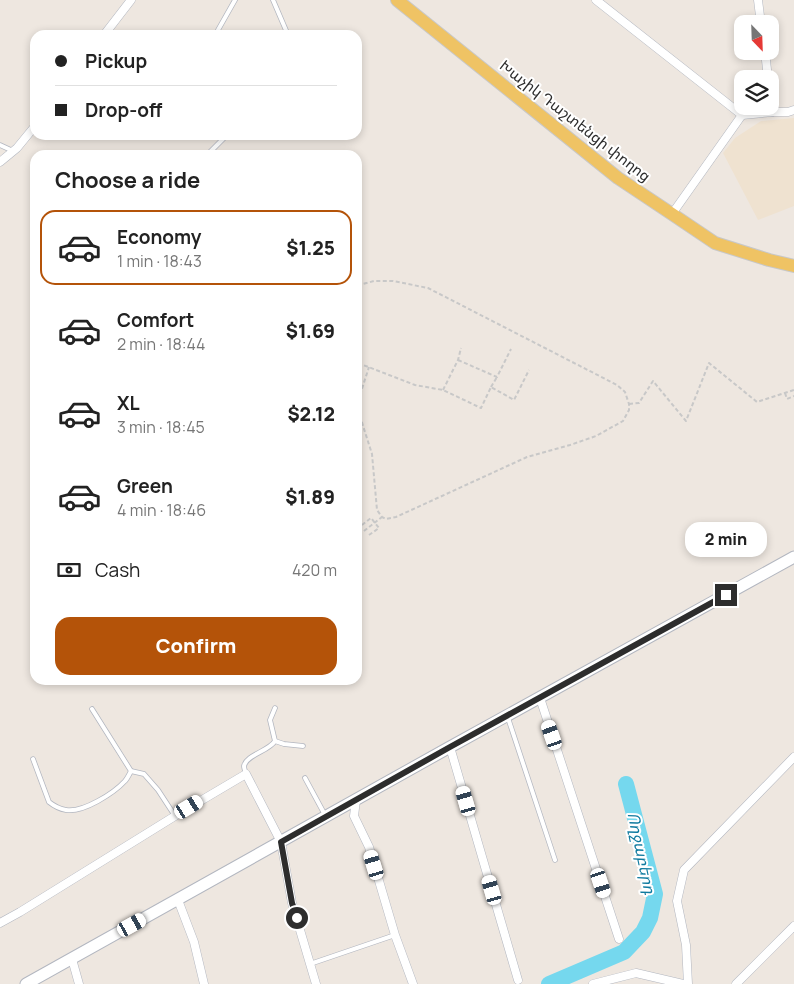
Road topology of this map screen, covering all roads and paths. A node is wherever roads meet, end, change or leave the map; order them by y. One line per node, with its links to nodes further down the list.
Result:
1 (131, 0): 8 (street)
2 (235, 0): 9 (lane)
3 (274, 0): 10 (lane)
4 (397, 0): 21 (main road, Խաչիկ Դաշտենցի փողոց)
5 (596, 0): 11 (street)
6 (758, 0): 7 (street)
7 (760, 15)
8 (108, 30)
9 (218, 30)
10 (286, 30)
11 (734, 109)
12 (794, 110): 13 (street)
13 (779, 112)
14 (742, 115): 21 (street)
15 (30, 132): 19 (street)
16 (222, 140): 18 (lane)
17 (0, 145): 19 (lane)
18 (212, 150)
19 (13, 151): 20 (street)
20 (0, 162)
21 (672, 214): 22 (main road, Խաչիկ Դաշտենցի փողոց)
22 (742, 251): 23 (main road, Խաչիկ Դաշտենցի փողոց); 24 (main road, Խաչիկ Դաշտենցի փողոց)
23 (794, 260)
24 (794, 266)
25 (362, 285): 39 (path)
26 (461, 348): 28 (path)
27 (511, 349): 32 (path)
28 (458, 360): 32 (path); 35 (path)
29 (362, 364): 30 (path)
30 (369, 367): 34 (path); 35 (path)
31 (529, 370): 33 (path)
32 (497, 377): 33 (path)
33 (492, 387): 35 (path)
34 (362, 389)
35 (443, 390)
36 (794, 390): 37 (path)
37 (784, 393): 38 (path); 39 (path)
38 (794, 396)
39 (629, 404): 41 (path)
40 (362, 423): 41 (path)
41 (382, 517): 42 (path)
42 (375, 523): 43 (path); 44 (path); 45 (path)
43 (362, 525)
44 (364, 531)
45 (369, 535)
46 (794, 557): 47 (main road)
47 (540, 698): 50 (main road); 68 (street)
48 (275, 708): 51 (lane)
49 (92, 709): 56 (lane)
50 (508, 716): 53 (main road); 63 (lane)
51 (275, 741): 52 (lane); 57 (lane)
52 (303, 746)
53 (450, 747): 59 (main road); 71 (street)
54 (794, 758): 79 (street)
55 (33, 759): 56 (lane)
56 (131, 771): 60 (lane)
57 (246, 774): 60 (street); 62 (street)
58 (305, 778): 61 (lane)
59 (356, 800): 61 (main road); 67 (street)
60 (175, 816): 65 (street)
61 (326, 817): 62 (main road)
62 (281, 842): 64 (main road); 70 (street)
63 (555, 860)
64 (178, 900): 69 (main road); 74 (street)
65 (0, 923)
66 (794, 926): 80 (street)
67 (395, 935): 70 (lane); 76 (street)
68 (619, 939)
69 (72, 959): 72 (main road); 73 (street)
70 (310, 964): 75 (street)
71 (518, 980)
72 (26, 984)
73 (79, 984)
74 (204, 984)
75 (316, 984)
76 (412, 984)
77 (593, 984): 78 (street)
78 (683, 984)
79 (688, 984)
80 (736, 984)

